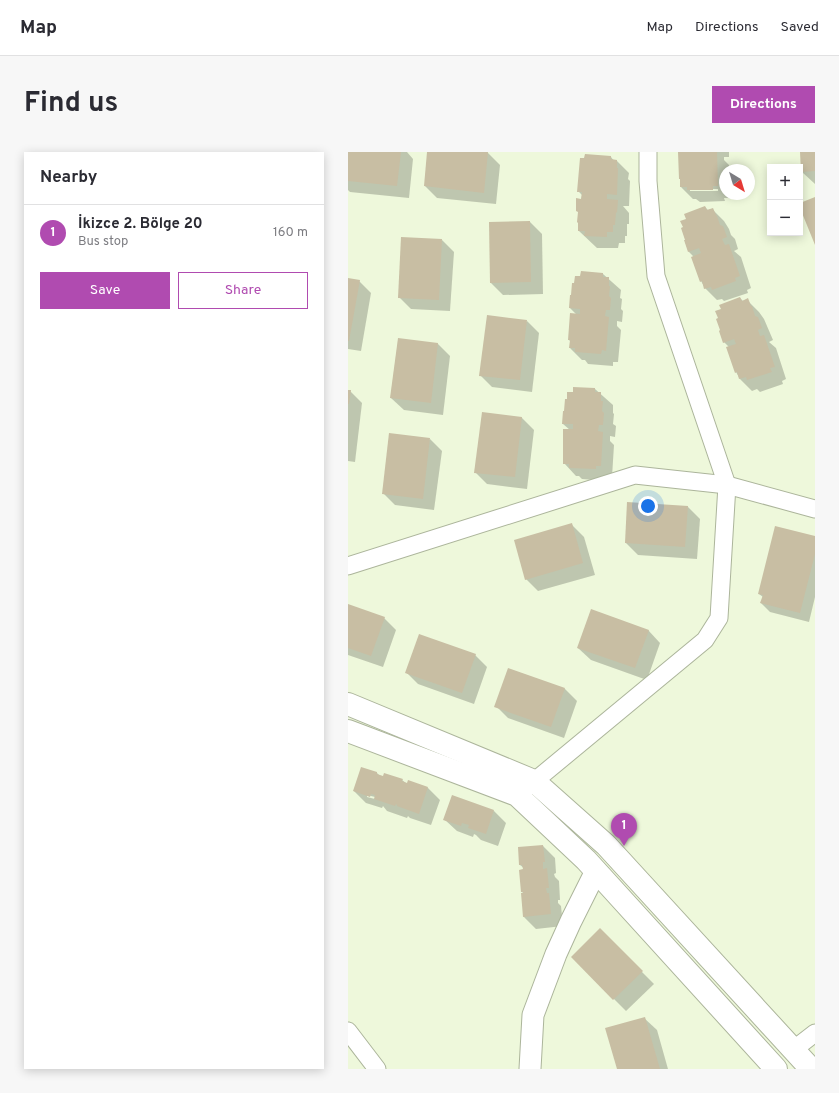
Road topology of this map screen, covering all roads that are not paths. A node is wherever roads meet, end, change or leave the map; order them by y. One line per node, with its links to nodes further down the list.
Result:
1 (648, 152): 2 (street)
2 (727, 486): 3 (street); 4 (street); 7 (street)
3 (815, 509)
4 (348, 566)
5 (348, 704): 7 (main road)
6 (349, 735): 8 (main road)
7 (534, 781): 8 (street); 12 (main road)
8 (517, 796): 9 (main road)
9 (596, 871): 14 (street); 15 (main road)
10 (348, 1031): 13 (street)
11 (815, 1033): 12 (street)
12 (793, 1050): 16 (main road)
13 (377, 1069)
14 (530, 1069)
15 (776, 1069)
16 (811, 1069)

